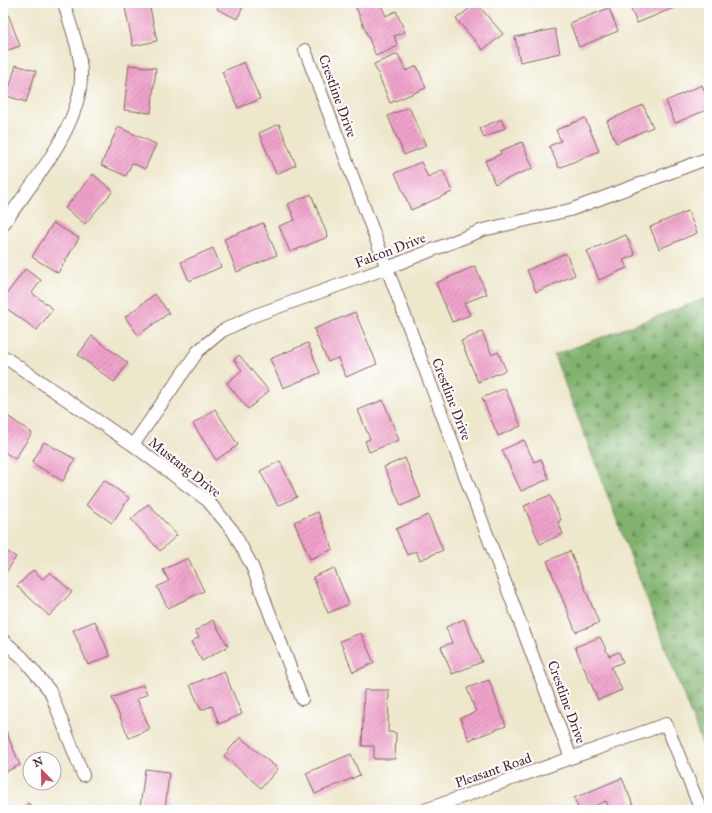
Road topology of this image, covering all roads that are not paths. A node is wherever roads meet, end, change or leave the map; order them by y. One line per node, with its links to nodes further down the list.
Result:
1 (64, 3): 4 (street)
2 (305, 50): 5 (street, Crestline Drive)
3 (709, 158): 5 (street, Falcon Drive)
4 (3, 225)
5 (387, 268): 7 (street, Falcon Drive); 10 (street, Crestline Drive)
6 (3, 356): 7 (street, Mustang Drive)
7 (133, 445): 9 (street, Mustang Drive)
8 (3, 640): 11 (street)
9 (302, 698)
10 (571, 758): 12 (street, Pleasant Road); 14 (street, Pleasant Road)
11 (83, 775)
12 (449, 806): 13 (street, Pleasant Road)
13 (425, 810)
14 (700, 810)

